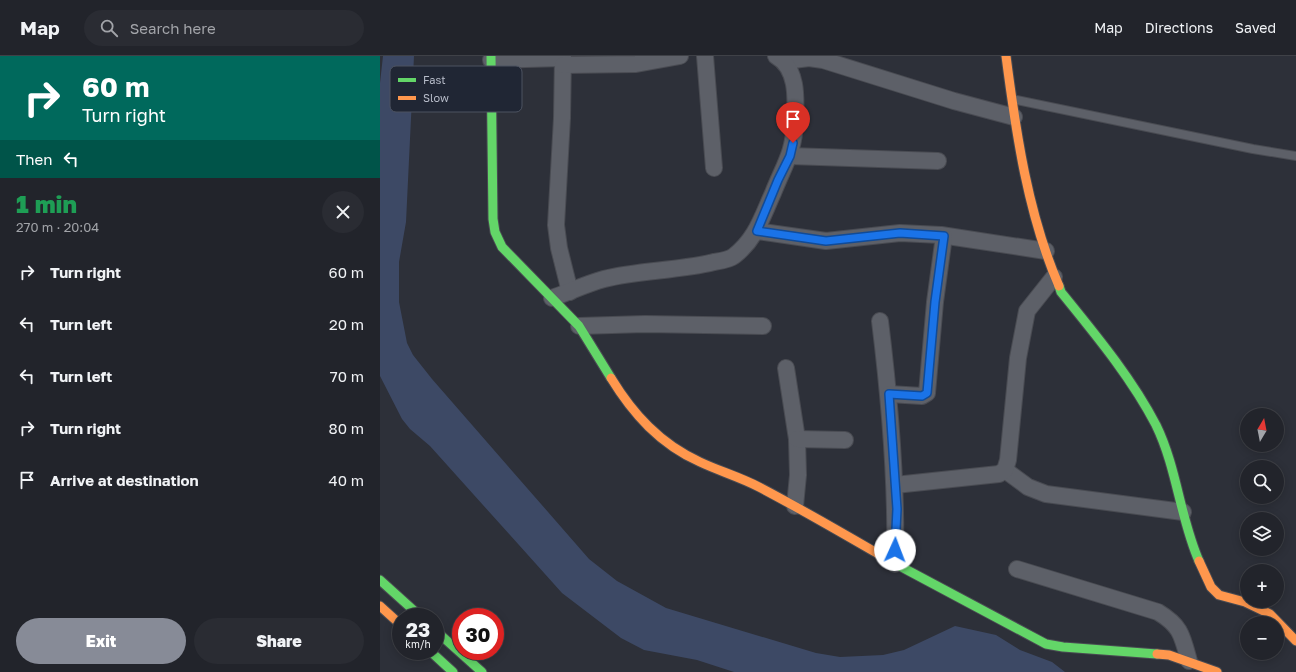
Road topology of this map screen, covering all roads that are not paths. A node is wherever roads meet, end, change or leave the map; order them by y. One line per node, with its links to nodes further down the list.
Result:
1 (680, 56): 6 (street)
2 (705, 56): 13 (street)
3 (1006, 56): 7 (street)
4 (491, 58): 6 (street)
5 (780, 58): 9 (street); 10 (street)
6 (563, 60): 18 (street)
7 (1011, 98): 9 (street); 11 (lane)
8 (492, 112): 19 (street)
9 (1014, 117): 16 (street)
10 (790, 156): 12 (street); 14 (street)
11 (1296, 156)
12 (938, 161)
13 (714, 168)
14 (757, 231): 15 (street); 18 (street)
15 (944, 236): 16 (street); 24 (street)
16 (1046, 251): 17 (street)
17 (1054, 277): 27 (street); 30 (street)
18 (570, 292): 19 (street)
19 (552, 298): 21 (street)
20 (880, 321): 24 (street)
21 (578, 326): 22 (street); 29 (street)
22 (762, 326)
23 (786, 368): 25 (street)
24 (889, 394): 28 (street)
25 (797, 439): 26 (street); 29 (street)
26 (845, 440)
27 (1005, 470): 28 (street); 30 (street)
28 (895, 485): 31 (street)
29 (795, 506): 31 (street)
30 (1183, 512): 38 (street)
31 (895, 564): 40 (street)
32 (1017, 569): 40 (street)
33 (380, 580): 35 (street)
34 (380, 606): 36 (street)
35 (411, 608)
36 (392, 617)
37 (444, 638): 42 (street)
38 (1296, 641)
39 (440, 660): 41 (street)
40 (1189, 661): 43 (street)
41 (453, 672)
42 (482, 672)
43 (1218, 672)

